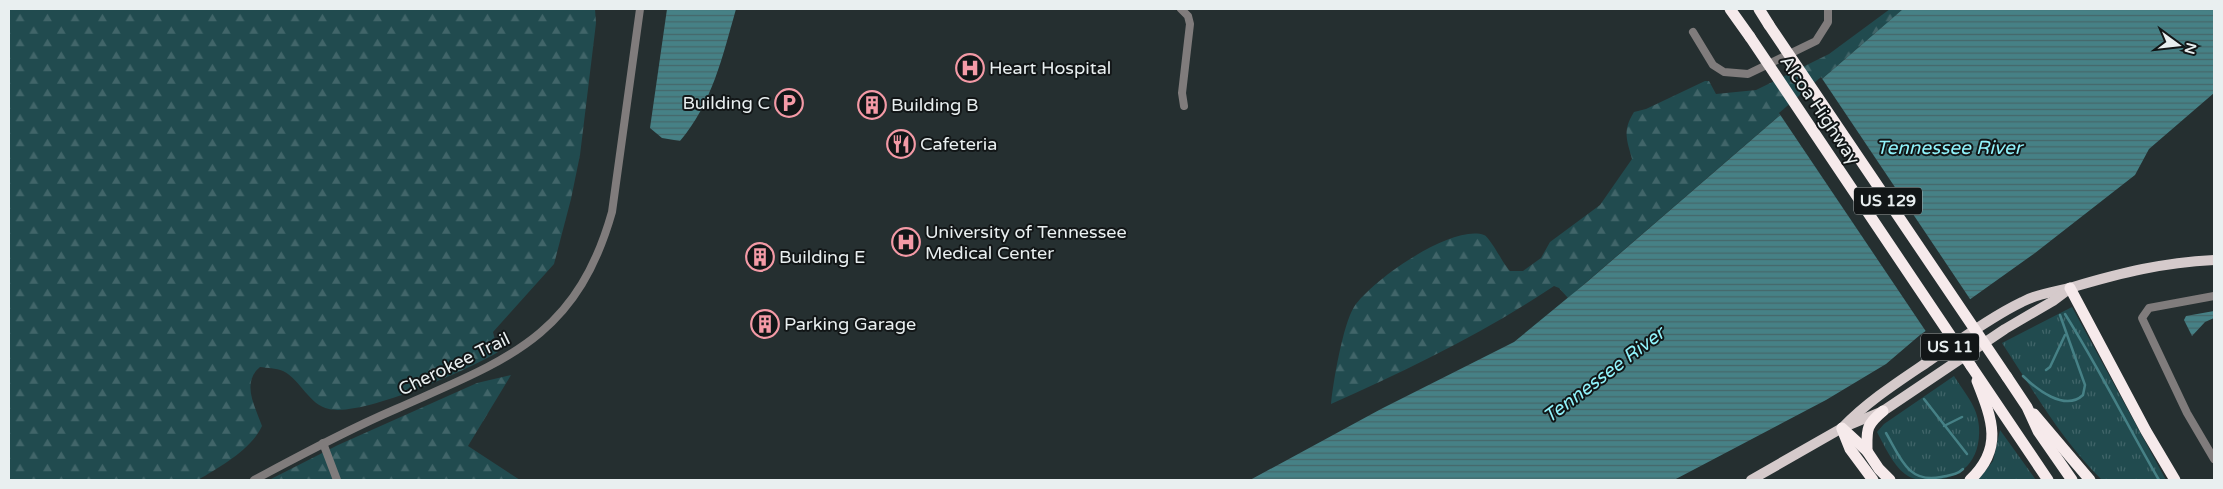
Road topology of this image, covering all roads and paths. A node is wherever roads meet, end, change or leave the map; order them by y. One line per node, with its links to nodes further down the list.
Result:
1 (640, 9): 15 (street, Cherokee Trail)
2 (1181, 9): 7 (street)
3 (1759, 9): 12 (highway, Alcoa Highway / US 129, bridge)
4 (1828, 9): 6 (street)
5 (1730, 10): 11 (highway, Alcoa Highway / US 129, bridge)
6 (1693, 32)
7 (1184, 106)
8 (2214, 260): 9 (main road, US 11)
9 (2070, 288): 13 (main road, US 11); 14 (main road, US 11); 27 (highway)
10 (2214, 296): 17 (street)
11 (1986, 392): 23 (highway); 24 (highway, Alcoa Highway / US 129)
12 (2027, 407): 25 (highway, Alcoa Highway / US 129); 26 (highway)
13 (1883, 411): 14 (main road, US 11); 16 (highway)
14 (1842, 428): 16 (highway); 20 (main road, US 11); 21 (highway)
15 (323, 443): 18 (street, Cherokee Trail); 19 (street)
16 (1867, 451): 22 (highway)
17 (2214, 459)
18 (254, 480)
19 (337, 480)
20 (1751, 480)
21 (1873, 480)
22 (1890, 480)
23 (1970, 480)
24 (2048, 480)
25 (2072, 480)
26 (2090, 480)
27 (2175, 480)

